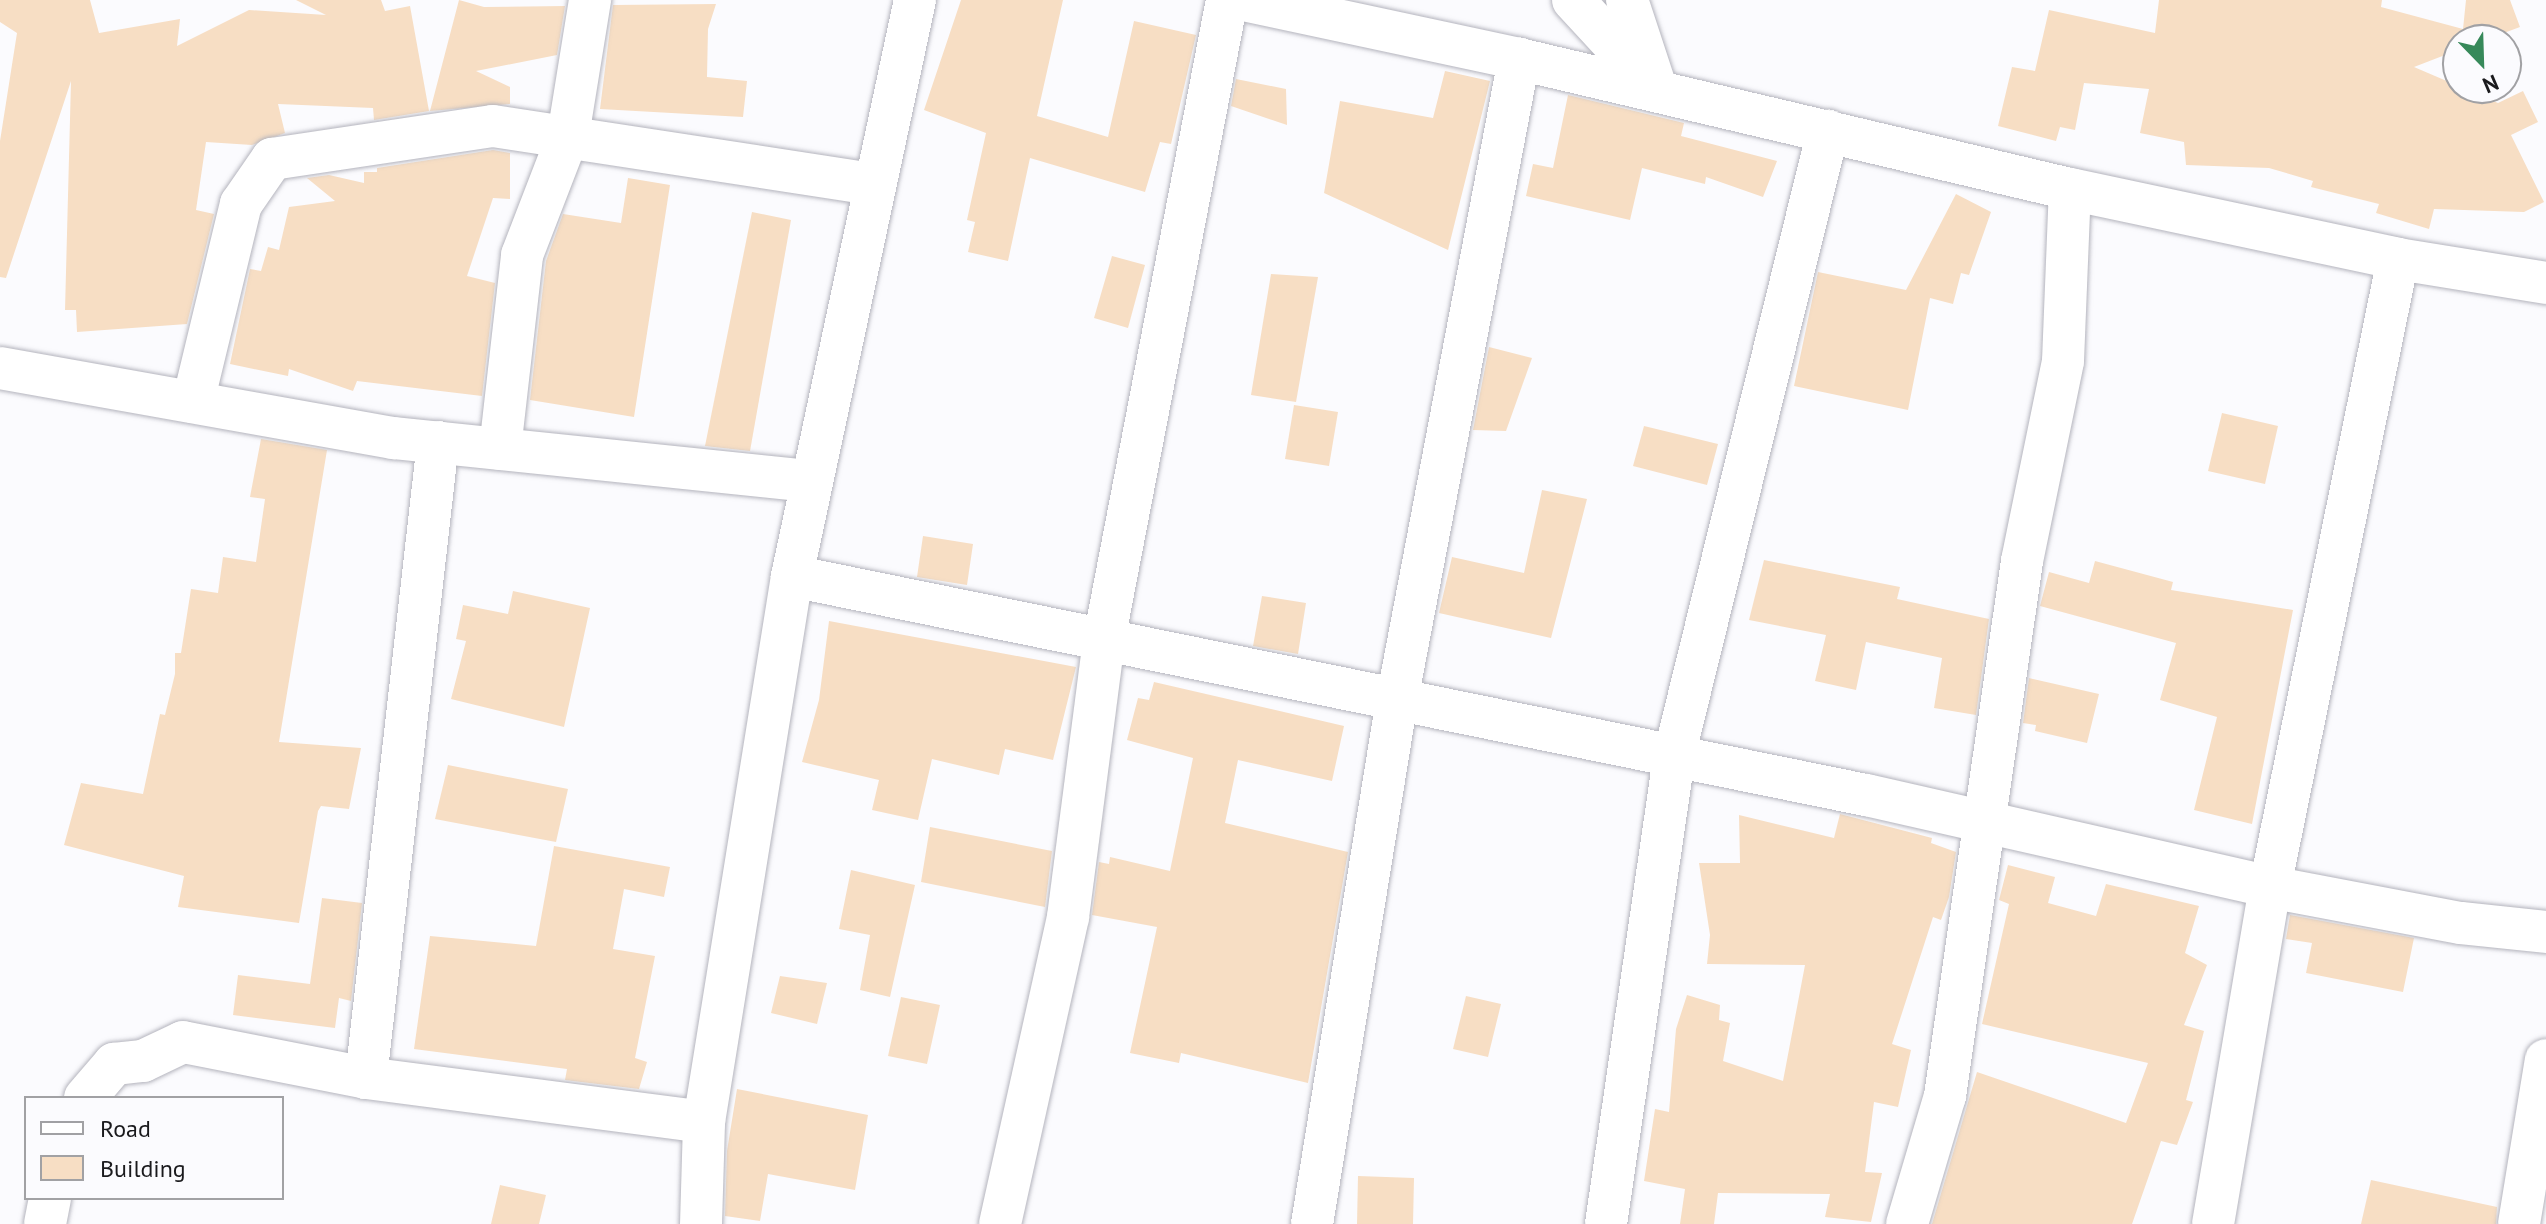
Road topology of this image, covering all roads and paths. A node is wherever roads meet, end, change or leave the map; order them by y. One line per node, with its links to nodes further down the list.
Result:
1 (590, 0): 10 (street)
2 (915, 0): 11 (street)
3 (1227, 0): 21 (street)
4 (1244, 0): 7 (street)
5 (1573, 0): 8 (street)
6 (1627, 0): 8 (street)
7 (1519, 59): 8 (street); 22 (street)
8 (1657, 91): 9 (street)
9 (1828, 131): 12 (street); 23 (street)
10 (568, 136): 11 (street); 16 (street); 18 (street)
11 (874, 184): 19 (street)
12 (2070, 189): 13 (street); 24 (street)
13 (2398, 259): 14 (street); 25 (street)
14 (2546, 283)
15 (0, 368): 16 (street)
16 (193, 402): 17 (street)
17 (438, 442): 18 (street); 28 (street)
18 (500, 449): 19 (street)
19 (809, 481): 20 (street)
20 (792, 576): 21 (street); 30 (street)
21 (1104, 640): 22 (street); 34 (street)
22 (1397, 700): 23 (street); 35 (street)
23 (1674, 756): 24 (street); 36 (street)
24 (1987, 823): 25 (street); 37 (street)
25 (2270, 887): 26 (street); 38 (street)
26 (2546, 932)
27 (2546, 1060): 39 (street)
28 (366, 1078): 29 (street); 30 (street)
29 (87, 1096)
30 (704, 1122): 33 (street)
31 (50, 1200): 32 (street)
32 (45, 1224)
33 (701, 1224)
34 (1000, 1224)
35 (1312, 1224)
36 (1606, 1224)
37 (1907, 1224)
38 (2213, 1224)
39 (2519, 1224)

